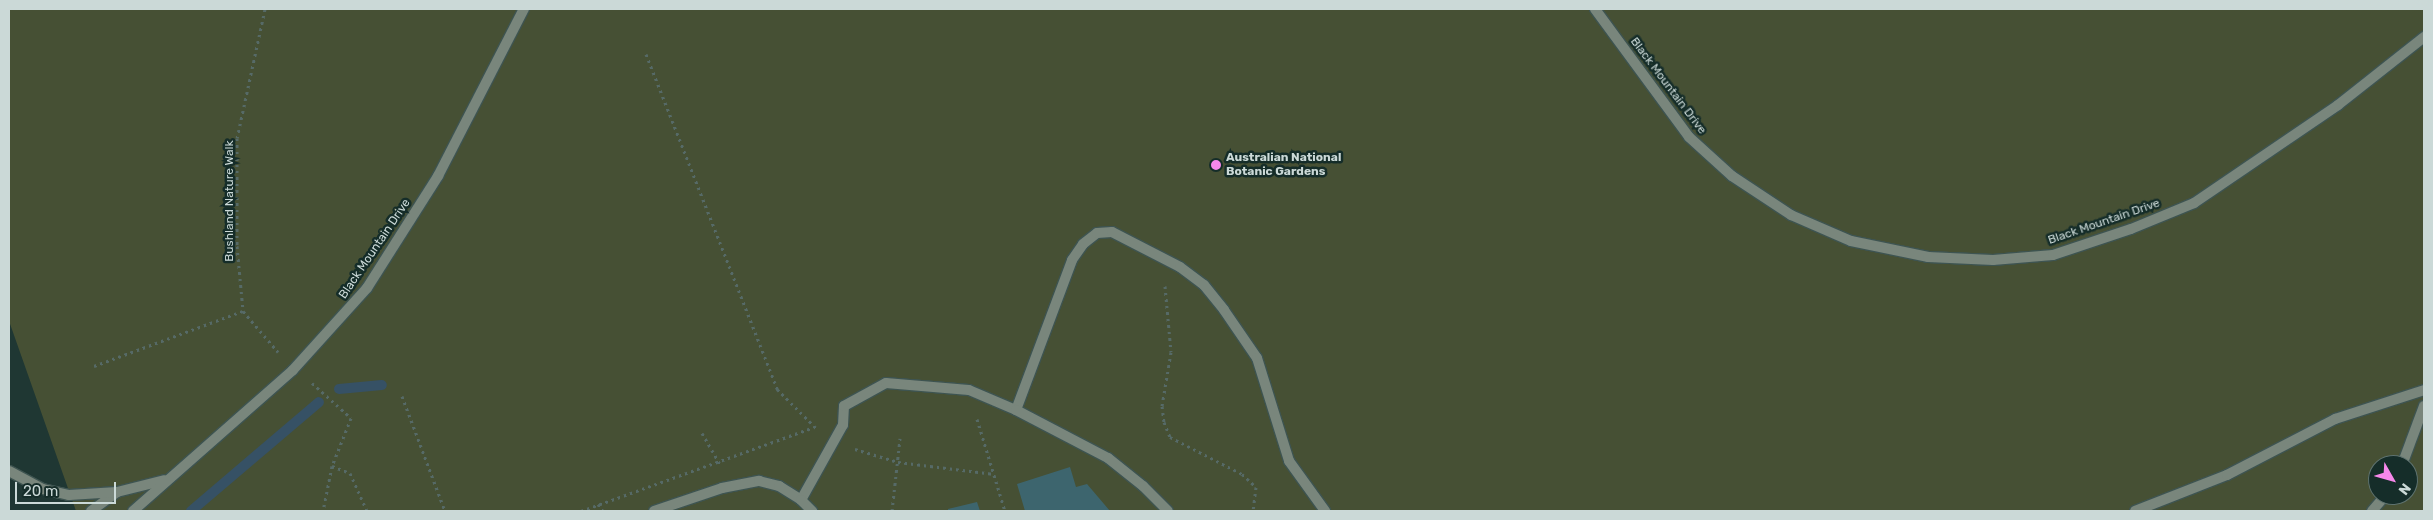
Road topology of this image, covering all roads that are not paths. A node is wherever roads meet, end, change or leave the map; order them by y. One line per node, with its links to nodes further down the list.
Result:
1 (524, 9): 9 (street, Black Mountain Drive)
2 (1595, 9): 3 (street, Black Mountain Drive)
3 (2424, 37)
4 (2424, 390): 18 (street)
5 (2424, 406): 7 (street)
6 (1016, 410): 11 (street); 16 (street); 17 (street)
7 (2406, 455)
8 (9, 471): 10 (street)
9 (166, 480): 10 (street, Black Mountain Drive); 13 (street, Black Mountain Drive)
10 (117, 492): 12 (street, Black Mountain Drive)
11 (801, 500): 14 (street); 15 (street)
12 (91, 511)
13 (133, 511)
14 (654, 511)
15 (812, 511)
16 (1168, 511)
17 (1325, 511)
18 (2135, 511)

